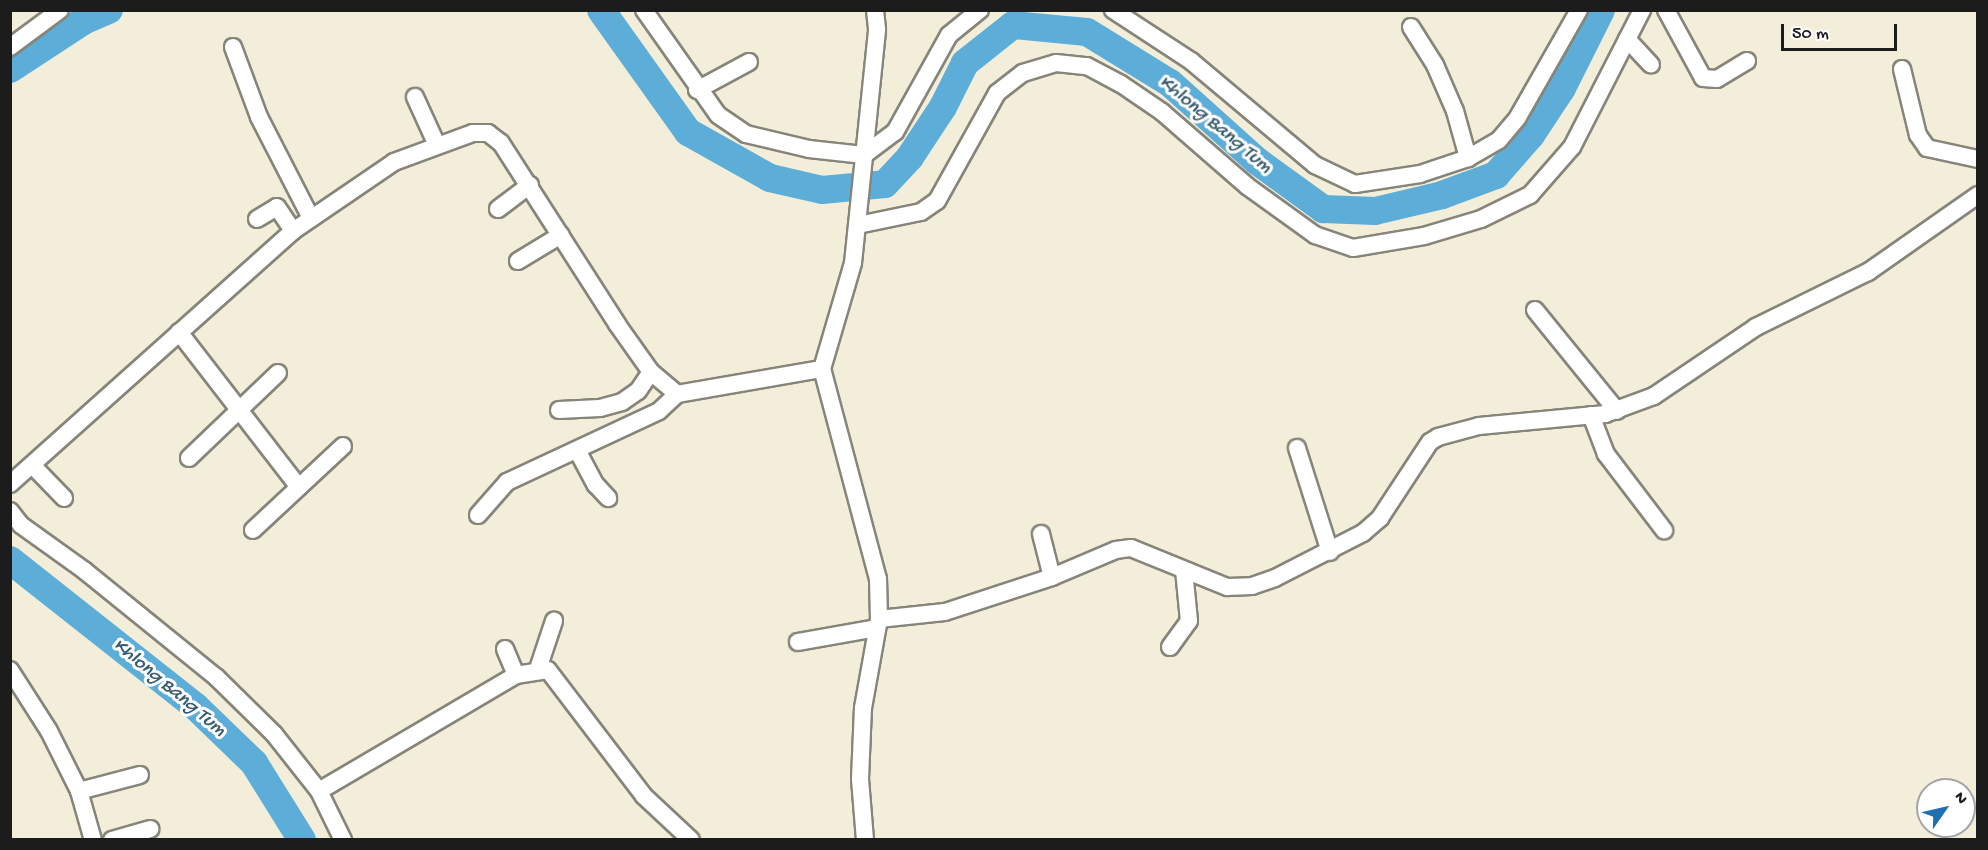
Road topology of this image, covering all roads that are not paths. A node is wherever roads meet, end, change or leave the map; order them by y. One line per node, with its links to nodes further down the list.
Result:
1 (60, 10): 11 (street)
2 (644, 10): 17 (street)
3 (875, 10): 21 (street)
4 (980, 10): 21 (street)
5 (1579, 10): 20 (street)
6 (1642, 10): 10 (street)
7 (1666, 10): 14 (street)
8 (1121, 12): 20 (street)
9 (1411, 27): 20 (street)
10 (1627, 39): 15 (street); 28 (street)
11 (10, 47)
12 (233, 47): 26 (street)
13 (748, 62): 17 (street)
14 (1747, 62)
15 (1651, 65)
16 (1902, 69): 22 (street)
17 (697, 90): 21 (street)
18 (415, 97): 19 (street)
19 (436, 143): 23 (street); 26 (street)
20 (1468, 158)
21 (864, 159): 28 (street)
22 (1977, 159)
23 (530, 185): 25 (street); 30 (street)
24 (1977, 195): 40 (street)
25 (498, 209)
26 (311, 218): 29 (street)
27 (258, 219): 29 (street)
28 (859, 219): 34 (street)
29 (293, 231): 33 (street)
30 (561, 235): 31 (street); 35 (street)
31 (518, 261)
32 (1534, 310): 40 (street)
33 (179, 332): 38 (street); 46 (street)
34 (822, 369): 37 (street); 60 (street)
35 (651, 372): 37 (street); 39 (street)
36 (278, 373): 38 (street)
37 (677, 394): 44 (street)
38 (239, 409): 45 (street); 48 (street)
39 (559, 410)
40 (1617, 411): 41 (street)
41 (1591, 415): 54 (street); 56 (street)
42 (343, 446): 48 (street)
43 (1298, 448): 56 (street)
44 (577, 450): 50 (street); 52 (street)
45 (189, 458)
46 (32, 465): 47 (street); 49 (street)
47 (10, 484)
48 (300, 486): 53 (street)
49 (64, 498)
50 (608, 498)
51 (10, 511): 69 (street)
52 (478, 515)
53 (253, 530)
54 (1664, 530)
55 (1041, 534): 58 (street)
56 (1330, 552): 57 (street)
57 (1184, 570): 58 (street); 62 (street)
58 (1052, 577): 60 (street)
59 (554, 621): 64 (street)
60 (878, 623): 61 (street); 75 (street)
61 (798, 642)
62 (1170, 647)
63 (505, 649): 66 (street)
64 (537, 669): 66 (street); 74 (street)
65 (10, 670): 68 (street)
66 (516, 675): 69 (street)
67 (140, 774): 68 (street)
68 (79, 791): 71 (street)
69 (319, 791): 73 (street)
70 (150, 829): 72 (street)
71 (93, 840)
72 (112, 840)
73 (343, 840)
74 (691, 840)
75 (865, 840)

